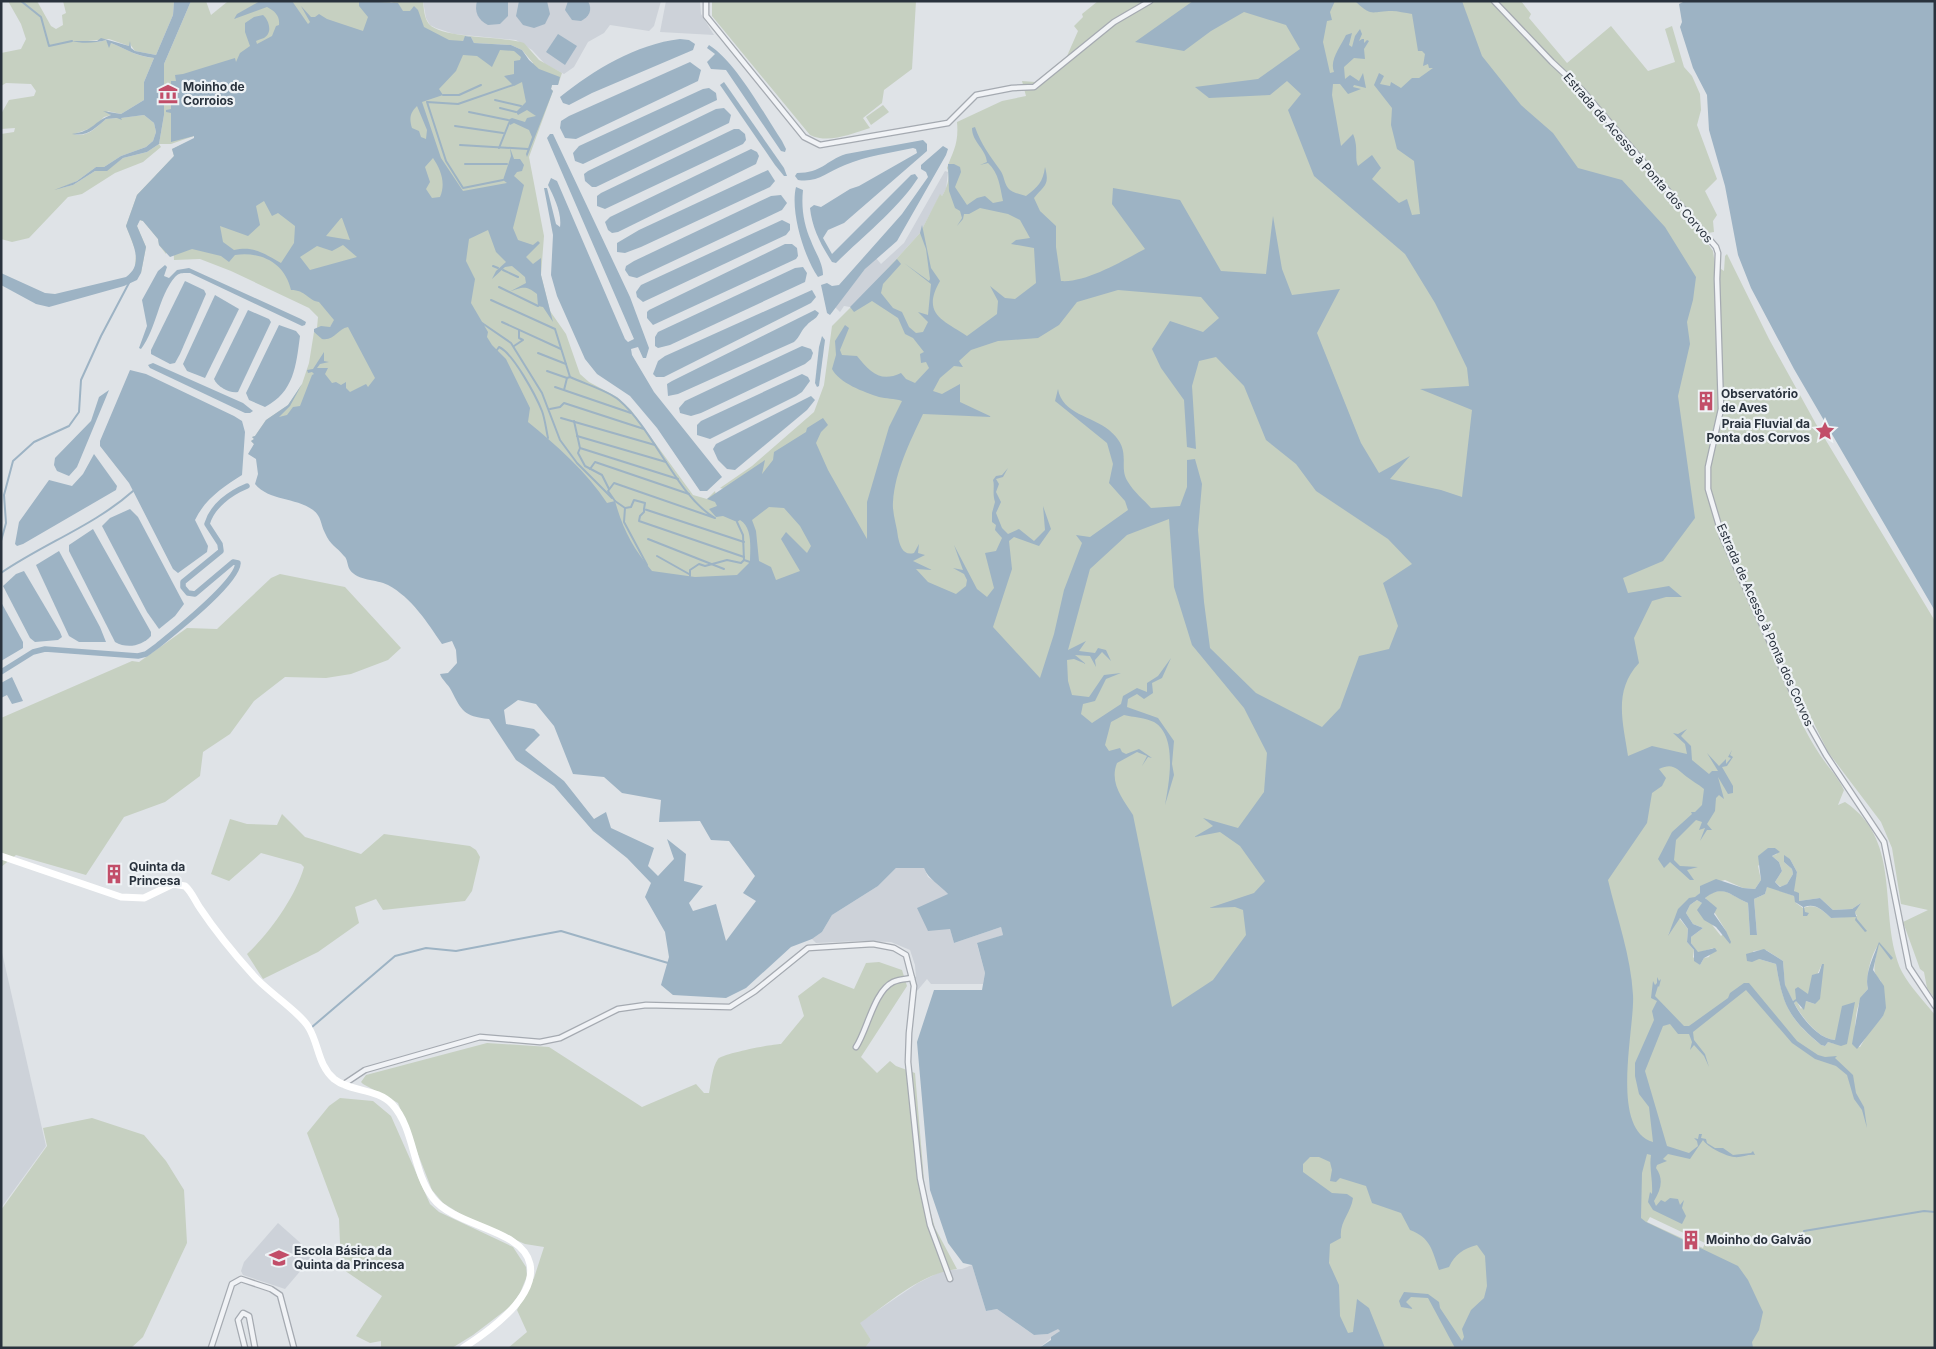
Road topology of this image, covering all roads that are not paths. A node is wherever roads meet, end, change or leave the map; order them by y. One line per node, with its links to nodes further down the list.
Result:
1 (706, 1): 2 (street)
2 (1150, 1)
3 (1494, 1): 6 (street, Estrada de Acesso à Ponta dos Corvos)
4 (1, 856): 8 (main road)
5 (912, 978): 7 (street); 8 (street); 9 (street)
6 (1935, 1006)
7 (856, 1047)
8 (344, 1084): 14 (main road)
9 (950, 1279)
10 (211, 1348): 13 (street)
11 (244, 1348): 12 (street)
12 (256, 1348)
13 (294, 1348)
14 (463, 1348)

